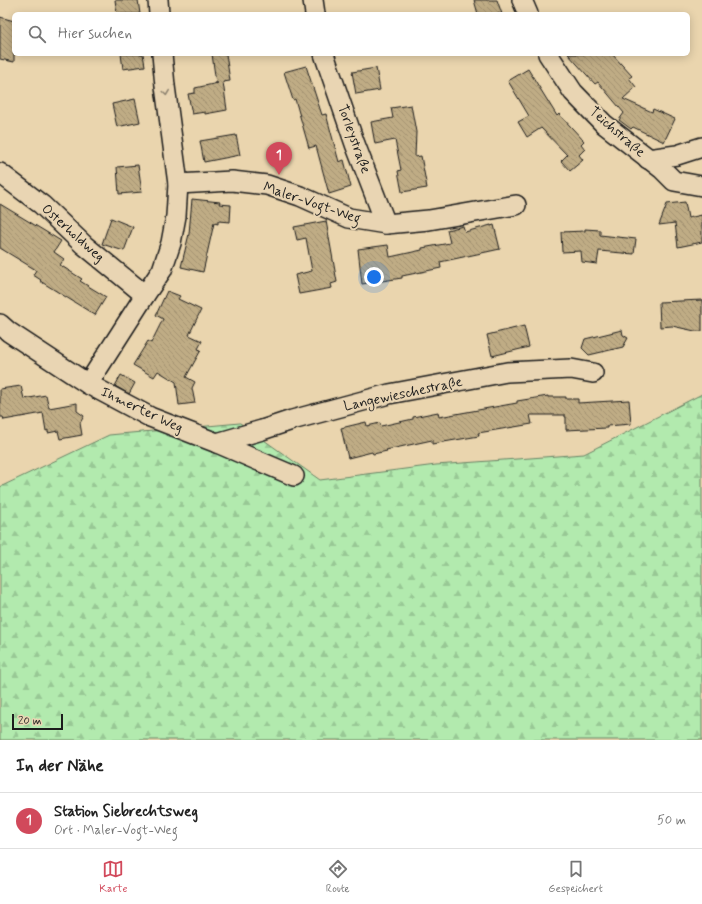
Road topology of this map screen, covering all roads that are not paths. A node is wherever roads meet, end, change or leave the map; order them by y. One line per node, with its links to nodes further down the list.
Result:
1 (158, 0): 4 (street)
2 (313, 0): 5 (street)
3 (522, 0): 6 (street)
4 (159, 12)
5 (316, 12)
6 (527, 12)
7 (162, 56): 13 (street, one-way to 13)
8 (325, 56): 16 (street, Torleystraße)
9 (549, 56): 11 (street, Teichstraße)
10 (702, 147): 11 (street)
11 (648, 159): 14 (street, Teichstraße)
12 (0, 173): 17 (street, Osterholdweg)
13 (178, 184): 16 (street, Maler-Vogt-Weg); 17 (street)
14 (702, 186)
15 (516, 205): 16 (street, Maler-Vogt-Weg)
16 (386, 224)
17 (145, 295): 20 (street)
18 (0, 324): 20 (street, Ihmerter Weg)
19 (593, 373): 21 (street, Langewieschestraße)
20 (88, 384): 21 (street, Ihmerter Weg)
21 (217, 443): 22 (street, Ihmerter Weg)
22 (294, 476)

